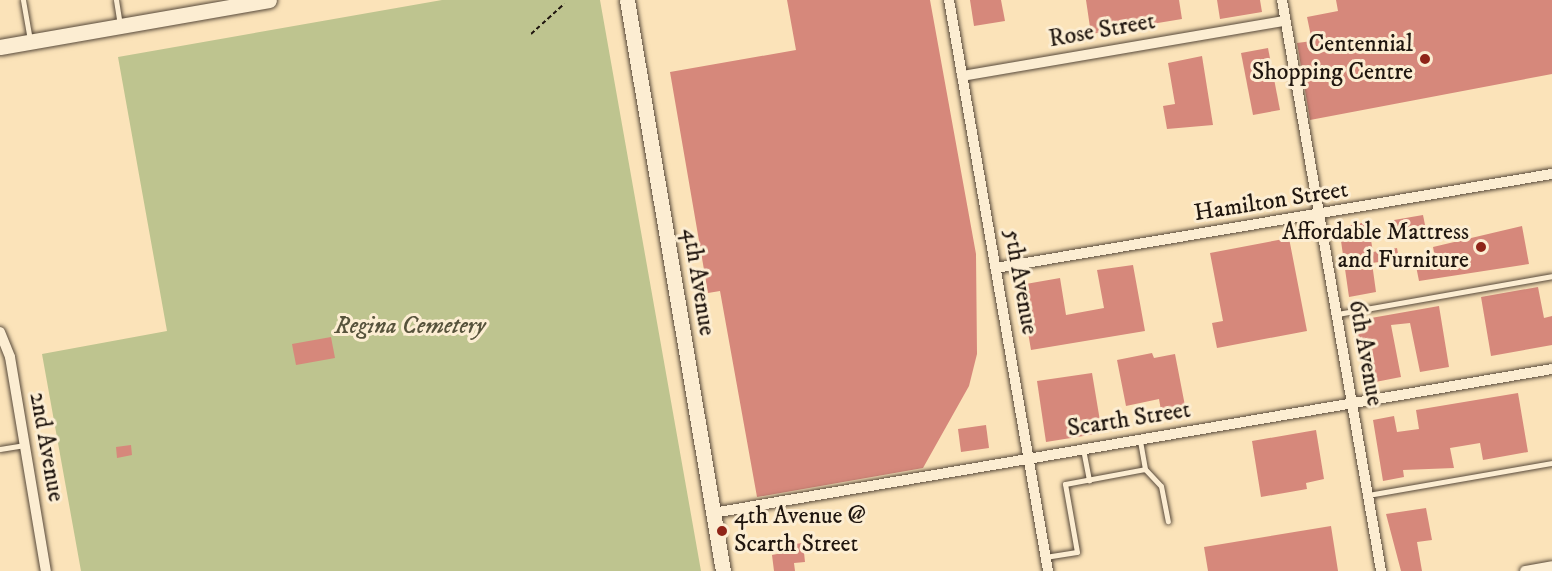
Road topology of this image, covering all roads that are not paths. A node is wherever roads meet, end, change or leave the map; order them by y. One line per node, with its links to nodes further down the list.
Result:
1 (23, 0): 9 (lane)
2 (116, 0): 8 (lane)
3 (269, 0): 8 (main road)
4 (627, 0): 29 (main road, 4th Avenue)
5 (949, 0): 11 (street, 5th Avenue)
6 (1282, 0): 7 (street, 6th Avenue)
7 (1285, 21): 11 (street, Rose Street); 13 (street, 6th Avenue)
8 (120, 26): 9 (main road)
9 (30, 42): 10 (main road)
10 (0, 47)
11 (962, 76): 14 (street, 5th Avenue)
12 (1552, 174): 13 (street, Hamilton Street)
13 (1320, 215): 14 (street, Hamilton Street); 16 (street, 6th Avenue)
14 (996, 268): 24 (street, 5th Avenue)
15 (1552, 276): 16 (lane)
16 (1337, 315): 19 (street, 6th Avenue)
17 (0, 332): 21 (street, 2nd Avenue)
18 (1552, 369): 19 (street, Scarth Street)
19 (1353, 405): 20 (street, Scarth Street); 28 (street, 6th Avenue)
20 (1140, 440): 23 (street, Scarth Street); 26 (lane)
21 (25, 445): 22 (lane); 33 (street, 2nd Avenue)
22 (0, 449)
23 (1083, 449): 24 (street, Scarth Street); 27 (lane)
24 (1028, 458): 29 (street, Scarth Street); 31 (street, 5th Avenue)
25 (1552, 463): 28 (lane)
26 (1145, 469): 27 (lane); 30 (lane)
27 (1089, 480): 31 (lane)
28 (1368, 495): 36 (street, 6th Avenue)
29 (713, 513): 34 (main road, 4th Avenue)
30 (1168, 521)
31 (1046, 557): 35 (street, 5th Avenue)
32 (1552, 566): 37 (street)
33 (46, 571)
34 (723, 571)
35 (1048, 571)
36 (1381, 571)
37 (1525, 571)

